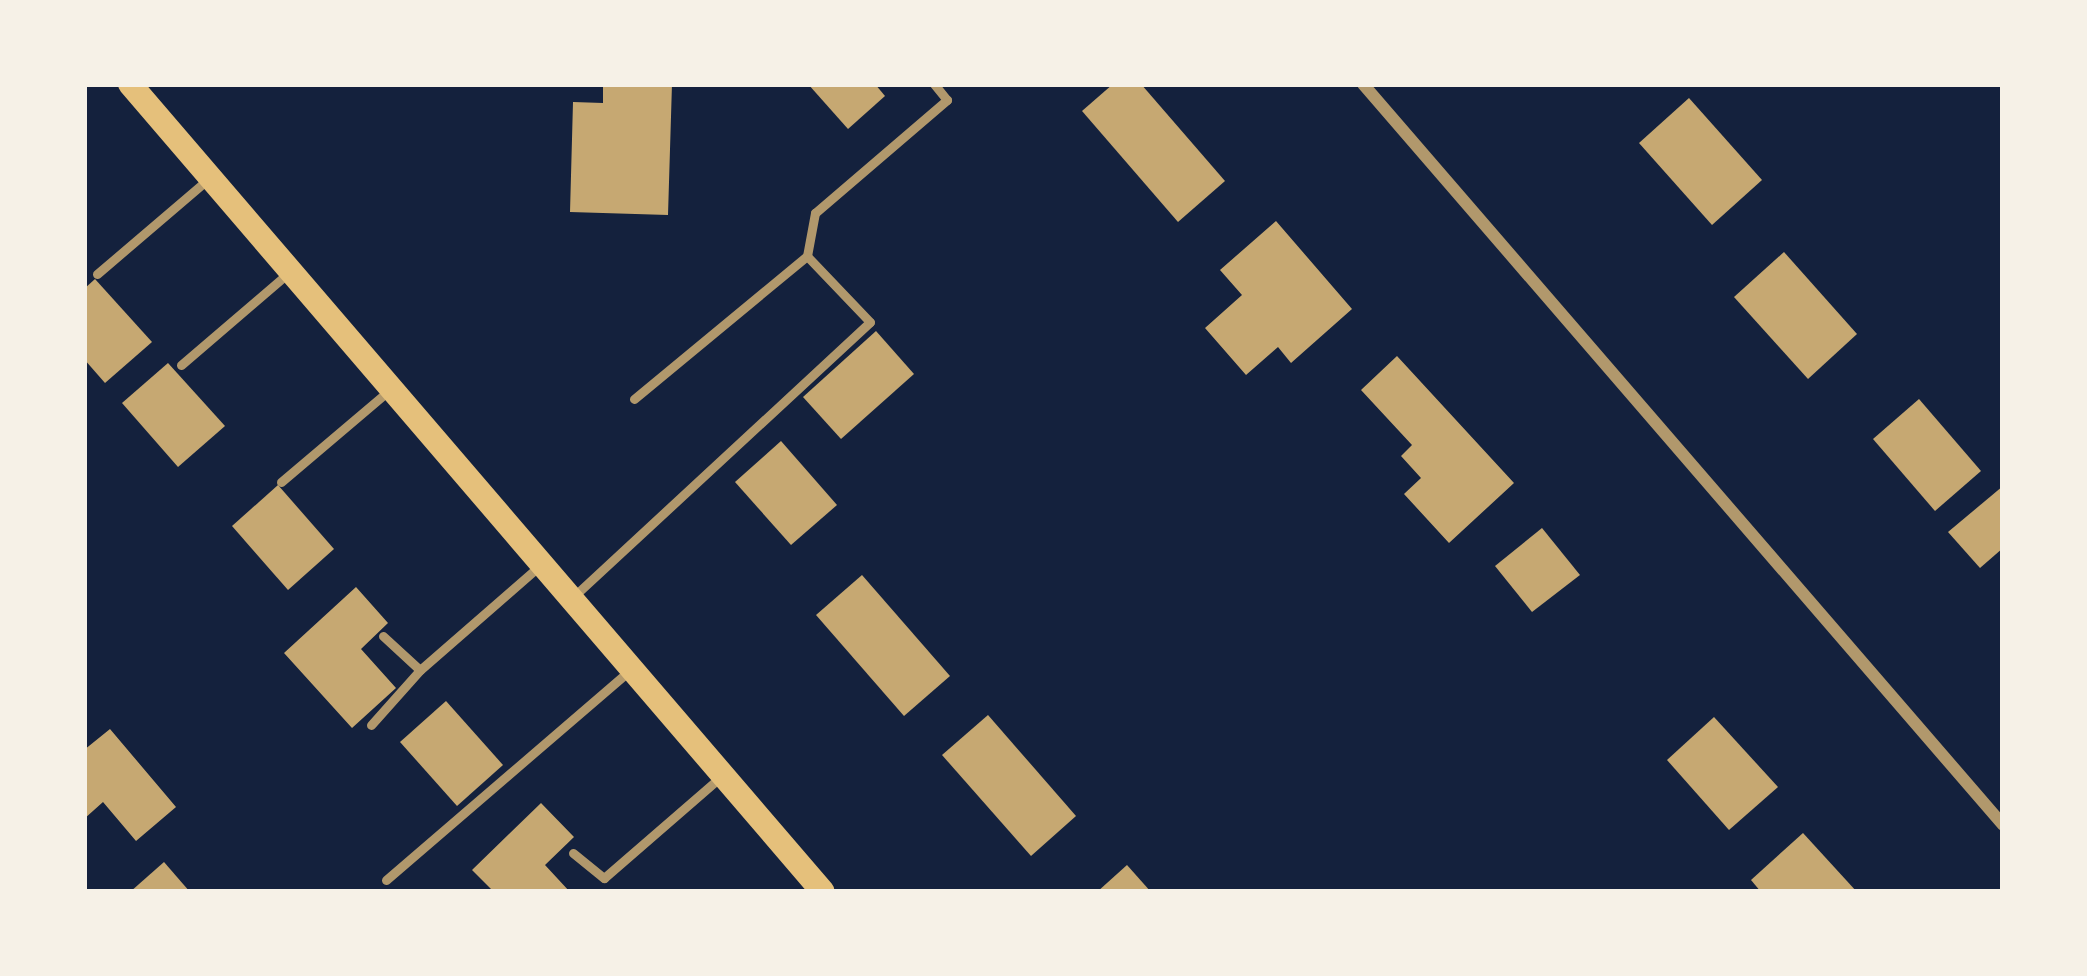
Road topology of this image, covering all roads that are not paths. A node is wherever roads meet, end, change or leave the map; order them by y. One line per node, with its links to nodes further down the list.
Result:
1 (130, 84): 4 (main road)
2 (934, 84): 5 (lane)
3 (1364, 84): 19 (street)
4 (210, 177): 6 (main road); 7 (lane)
5 (807, 256): 10 (lane); 13 (lane)
6 (291, 271): 8 (lane); 9 (main road)
7 (97, 274)
8 (181, 365)
9 (392, 388): 11 (lane); 12 (main road)
10 (634, 399)
11 (281, 482)
12 (542, 563): 13 (main road); 16 (lane)
13 (572, 598): 15 (main road)
14 (383, 636): 16 (lane)
15 (632, 669): 18 (main road); 21 (lane)
16 (420, 670): 17 (lane)
17 (371, 725)
18 (723, 776): 20 (lane); 22 (main road)
19 (2003, 825)
20 (573, 853)
21 (386, 880)
22 (820, 891)

